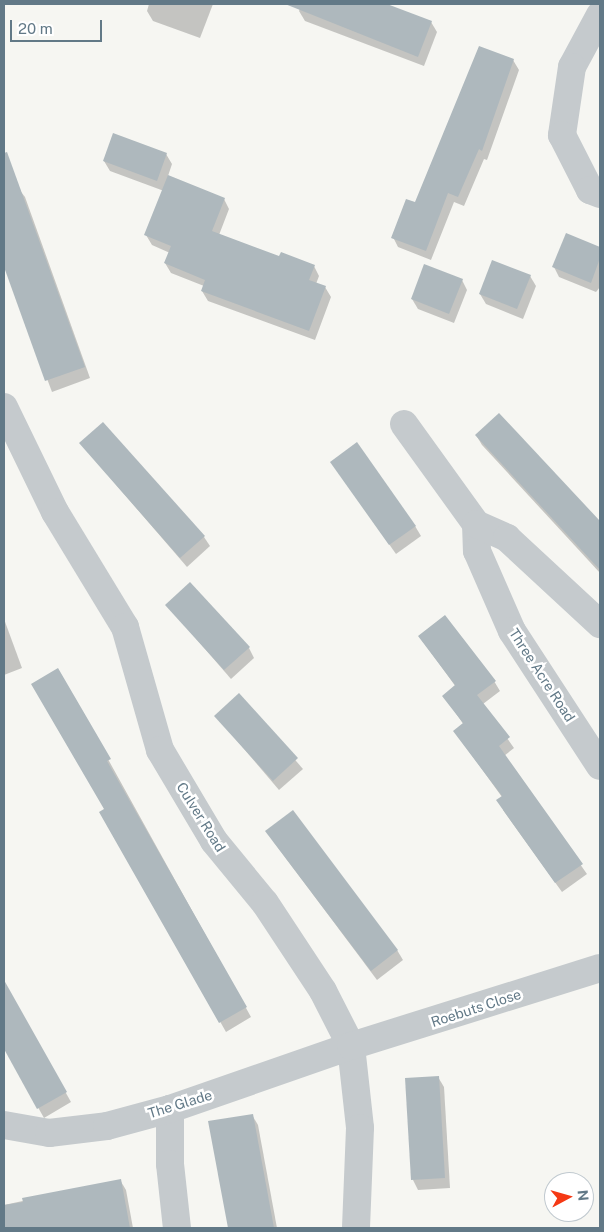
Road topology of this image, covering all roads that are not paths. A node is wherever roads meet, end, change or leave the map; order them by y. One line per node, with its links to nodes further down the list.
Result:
1 (600, 15): 2 (street)
2 (600, 194)
3 (4, 407): 9 (street, Culver Road)
4 (404, 424): 5 (street)
5 (476, 524): 6 (street); 7 (street, Three Acre Road)
6 (600, 624)
7 (600, 766)
8 (600, 968): 9 (street, Roebuts Close)
9 (351, 1046): 10 (street, The Glade); 13 (street, Culver Road)
10 (170, 1109): 11 (street, The Glade); 12 (street)
11 (4, 1126)
12 (177, 1228)
13 (356, 1228)

